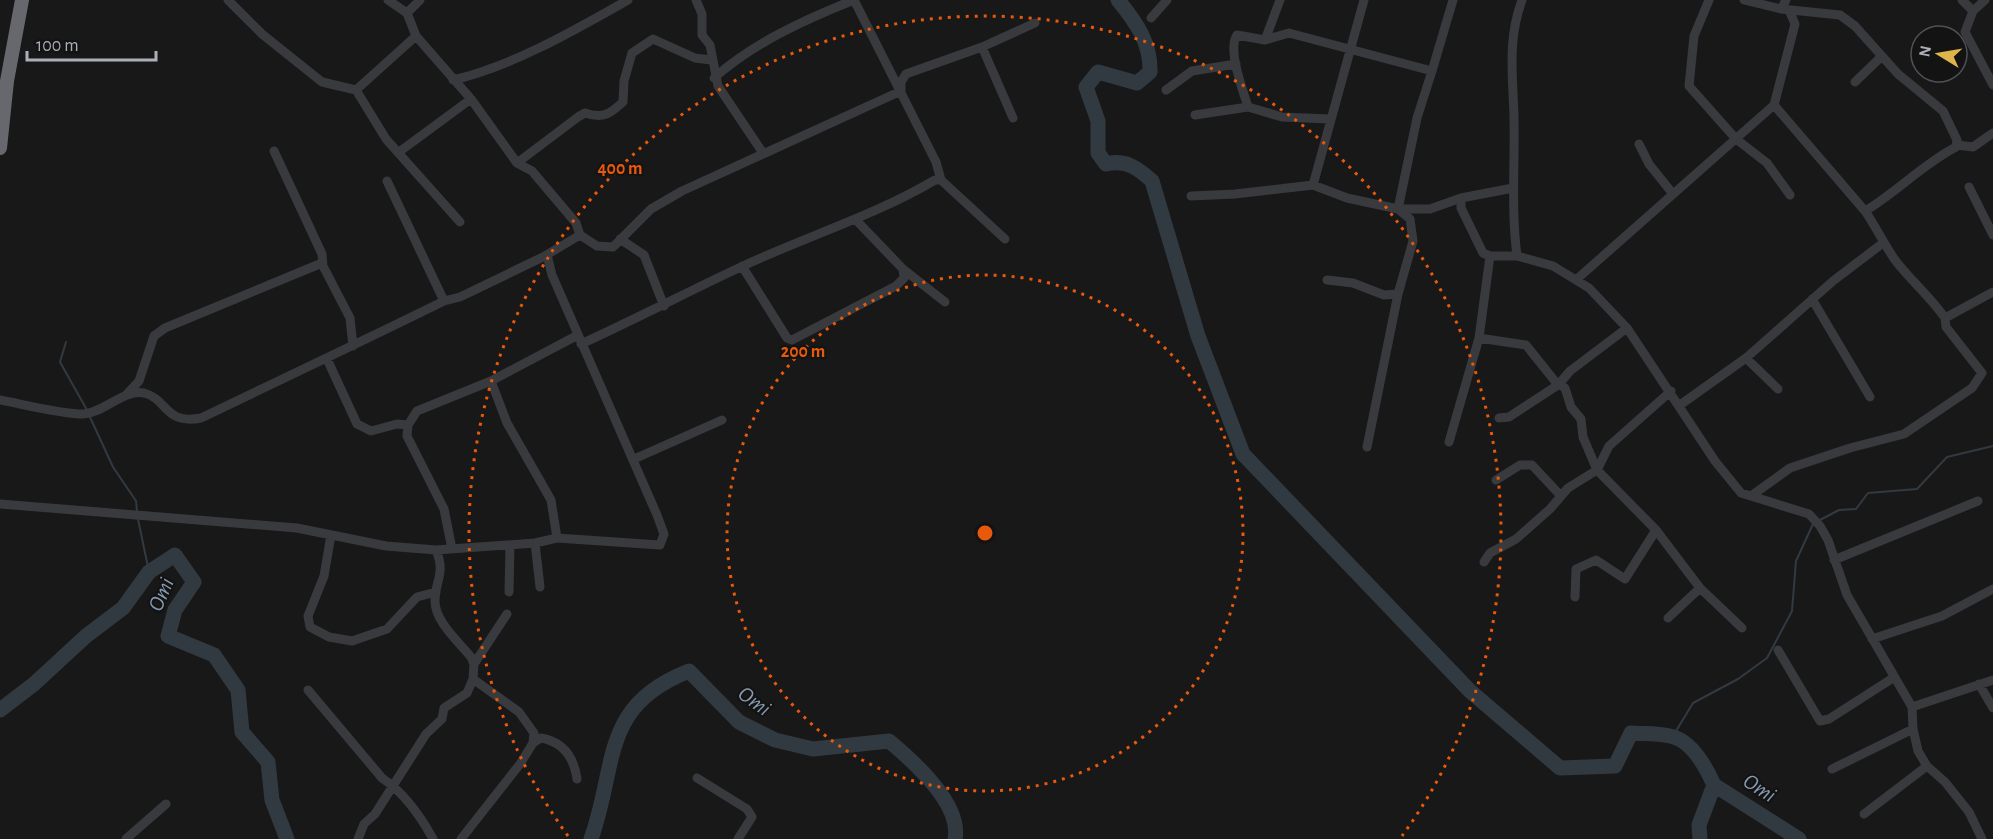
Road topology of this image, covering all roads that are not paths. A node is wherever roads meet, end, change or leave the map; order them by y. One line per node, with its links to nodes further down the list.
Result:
1 (22, 0): 48 (highway)
2 (228, 0): 35 (street)
3 (388, 0): 20 (street)
4 (420, 0): 20 (street)
5 (628, 0): 32 (street)
6 (696, 0): 28 (street)
7 (854, 0): 31 (street); 37 (street)
8 (1167, 0): 21 (street)
9 (1280, 0): 24 (street)
10 (1364, 0): 26 (street)
11 (1454, 0): 30 (street)
12 (1522, 0): 56 (street)
13 (1709, 0): 45 (street)
14 (1744, 0): 18 (street)
15 (1786, 0): 18 (street)
16 (1962, 0): 19 (street)
17 (1985, 0): 19 (street)
18 (1785, 10): 27 (street); 39 (street)
19 (1973, 11): 34 (street)
20 (408, 13): 23 (street)
21 (1151, 18)
22 (1035, 23): 25 (street)
23 (416, 36): 32 (street); 35 (street)
24 (1265, 40): 26 (street); 29 (street)
25 (982, 47): 37 (street); 42 (street)
26 (1350, 48): 30 (street); 43 (street)
27 (1881, 57): 33 (street); 47 (street)
28 (711, 60): 31 (street); 52 (street)
29 (1236, 64): 36 (street); 40 (street)
30 (1432, 71): 62 (street)
31 (714, 78): 51 (street)
32 (453, 80): 38 (street)
33 (1855, 82)
34 (1993, 84)
35 (356, 90): 50 (street)
36 (1166, 90)
37 (901, 91): 51 (street); 53 (street)
38 (471, 99): 50 (street); 52 (street)
39 (1774, 105): 45 (street); 63 (street)
40 (1248, 107): 41 (street); 43 (street)
41 (1195, 115)
42 (1013, 118)
43 (1330, 119): 55 (street)
44 (1993, 133): 47 (street)
45 (1736, 139): 58 (street); 59 (street)
46 (1639, 144): 58 (street)
47 (1958, 145): 63 (street)
48 (0, 148)
49 (274, 151): 74 (street)
50 (399, 152): 65 (street)
51 (763, 153): 68 (street)
52 (517, 163): 66 (street)
53 (941, 180): 64 (street); 69 (street)
54 (387, 181): 82 (street)
55 (1313, 185): 60 (street); 62 (street)
56 (1513, 188): 61 (street); 73 (street)
57 (1969, 188): 67 (street)
58 (1673, 194): 77 (street)
59 (1790, 195)
60 (1191, 196)
61 (1461, 198): 62 (street); 72 (street)
62 (1398, 209): 80 (street)
63 (1865, 211): 70 (street)
64 (855, 219): 75 (street); 76 (street)
65 (460, 222)
66 (580, 235): 68 (street); 71 (street)
67 (1993, 235)
68 (620, 239): 84 (street)
69 (1005, 239)
70 (1883, 243): 81 (street); 85 (street)
71 (543, 256): 82 (street); 88 (street)
72 (1490, 256): 73 (street); 87 (street)
73 (1517, 256): 77 (street)
74 (321, 262): 89 (street); 95 (street)
75 (742, 266): 76 (street); 84 (street)
76 (903, 269): 83 (street)
77 (1577, 279): 86 (street)
78 (1327, 280): 80 (street)
79 (1993, 292): 85 (street)
80 (1398, 294): 103 (street)
81 (1812, 299): 90 (street); 96 (street)
82 (444, 301): 89 (street)
83 (945, 302)
84 (664, 306): 88 (street)
85 (1945, 318): 108 (street)
86 (1627, 328): 94 (street); 105 (street)
87 (1479, 338): 99 (street); 102 (street)
88 (580, 339): 92 (street); 104 (street)
89 (353, 346): 91 (street)
90 (1746, 358): 93 (street); 98 (street)
91 (327, 359): 95 (street); 101 (street)
92 (492, 381): 101 (street); 113 (street)
93 (1778, 389)
94 (1671, 391): 98 (street); 105 (street)
95 (126, 395): 97 (street)
96 (1870, 397)
97 (0, 400)
98 (1680, 405): 108 (street)
99 (1499, 418)
100 (722, 420): 104 (street)
101 (408, 424): 116 (street)
102 (1449, 442)
103 (1366, 447)
104 (634, 459): 113 (street)
105 (1597, 470): 107 (street); 111 (street)
106 (1496, 480): 107 (street)
107 (1561, 496): 119 (street)
108 (1751, 496): 118 (street)
109 (1978, 501): 118 (street)
110 (0, 504): 112 (street)
111 (1656, 530): 121 (street); 125 (street)
112 (331, 535): 117 (street); 123 (street)
113 (557, 538): 114 (street)
114 (535, 543): 115 (street); 120 (street)
115 (510, 545): 116 (street); 124 (street)
116 (452, 549): 117 (street)
117 (436, 550): 123 (street)
118 (1834, 560): 129 (street)
119 (1484, 562)
120 (540, 587)
121 (1700, 588): 127 (street); 128 (street)
122 (1993, 589): 129 (street)
123 (436, 592): 131 (street)
124 (508, 592)
125 (1575, 597)
126 (507, 614): 131 (street)
127 (1668, 618)
128 (1743, 628)
129 (1872, 639): 132 (street)
130 (1778, 650): 132 (street)
131 (474, 664): 133 (street)
132 (1893, 678): 137 (street)
133 (473, 679): 140 (street); 145 (street)
134 (1993, 680): 135 (street)
135 (1979, 684): 137 (street); 138 (street)
136 (308, 690): 145 (street)
137 (1912, 707): 139 (street)
138 (1993, 708)
139 (1913, 729): 141 (street); 142 (street)
140 (533, 743): 144 (street); 151 (street)
141 (1927, 766): 147 (street); 153 (street)
142 (1832, 769)
143 (697, 778): 152 (street)
144 (577, 779)
145 (394, 786): 148 (street); 150 (street)
146 (166, 804): 149 (street)
147 (1864, 813)
148 (362, 838)
149 (126, 839)
150 (433, 839)
151 (461, 839)
152 (738, 839)
153 (1982, 839)

